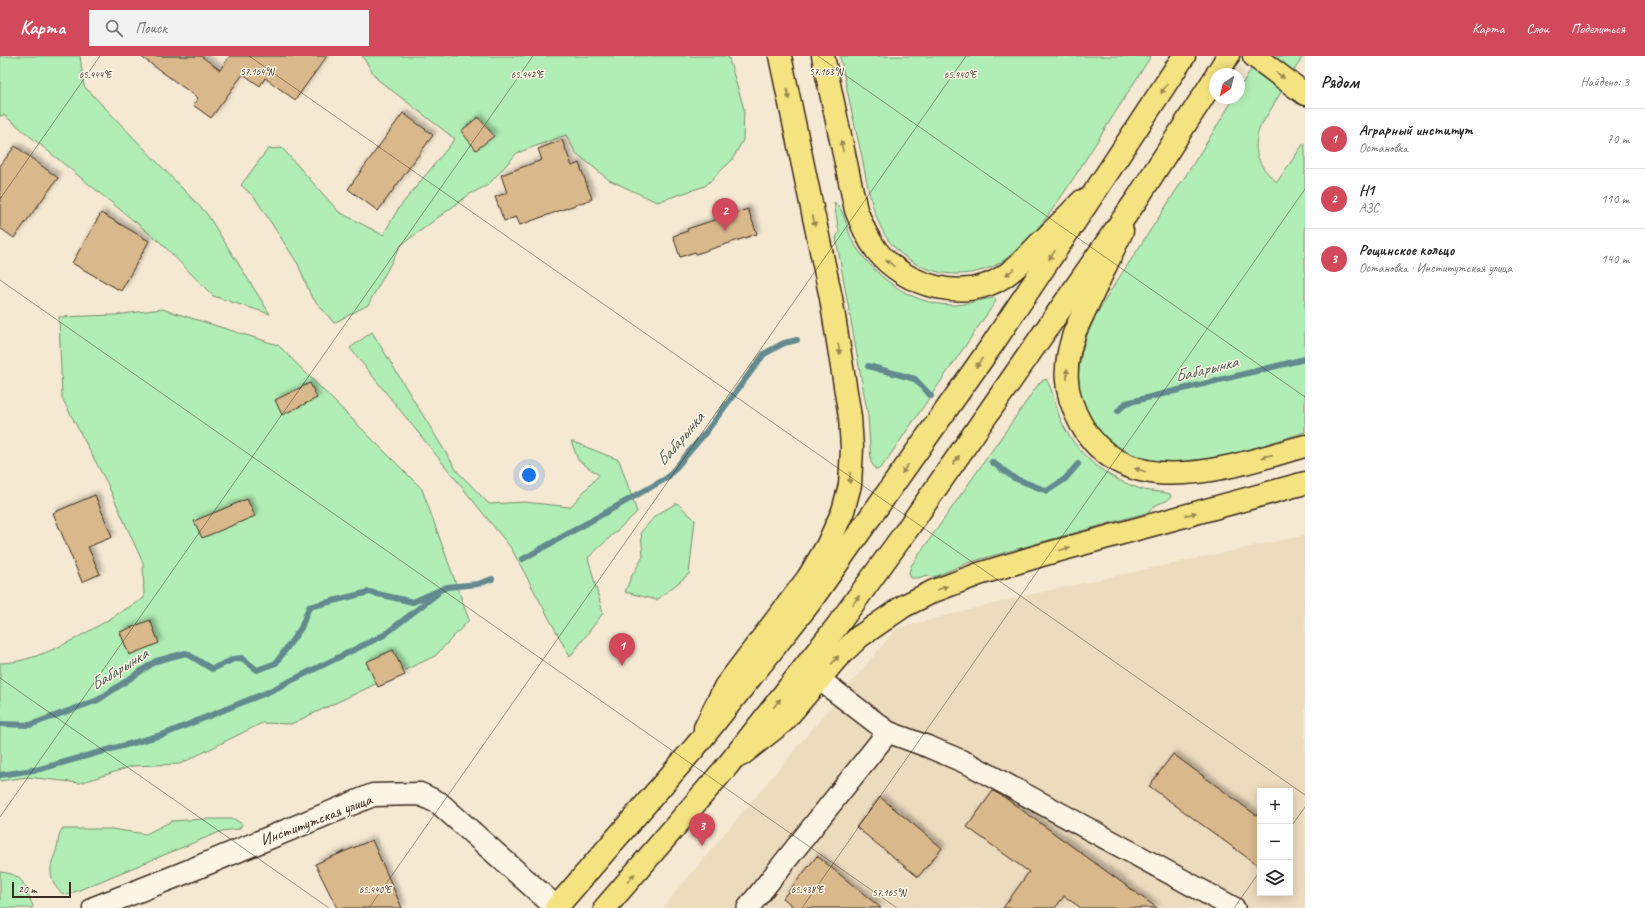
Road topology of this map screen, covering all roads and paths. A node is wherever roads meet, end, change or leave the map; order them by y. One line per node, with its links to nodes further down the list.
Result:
1 (780, 56): 15 (main road, one-way to 15)
2 (823, 56): 9 (main road, one-way to 2)
3 (1184, 56): 9 (main road, one-way to 9)
4 (1228, 56): 6 (main road)
5 (1254, 56): 8 (main road, one-way to 8)
6 (1221, 68)
7 (1209, 87): 10 (main road)
8 (1305, 94)
9 (1106, 175): 15 (main road, one-way to 15)
10 (1137, 199): 11 (main road, one-way to 10); 16 (main road, one-way to 10)
11 (1305, 446)
12 (1305, 483): 13 (main road, one-way to 12)
13 (819, 679): 14 (street); 16 (main road)
14 (888, 732): 20 (street); 21 (street)
15 (696, 746): 18 (main road)
16 (728, 765): 19 (main road, one-way to 16)
17 (94, 908): 18 (street, Институтская улица)
18 (556, 908)
19 (606, 908)
20 (748, 908)
21 (1234, 908)

